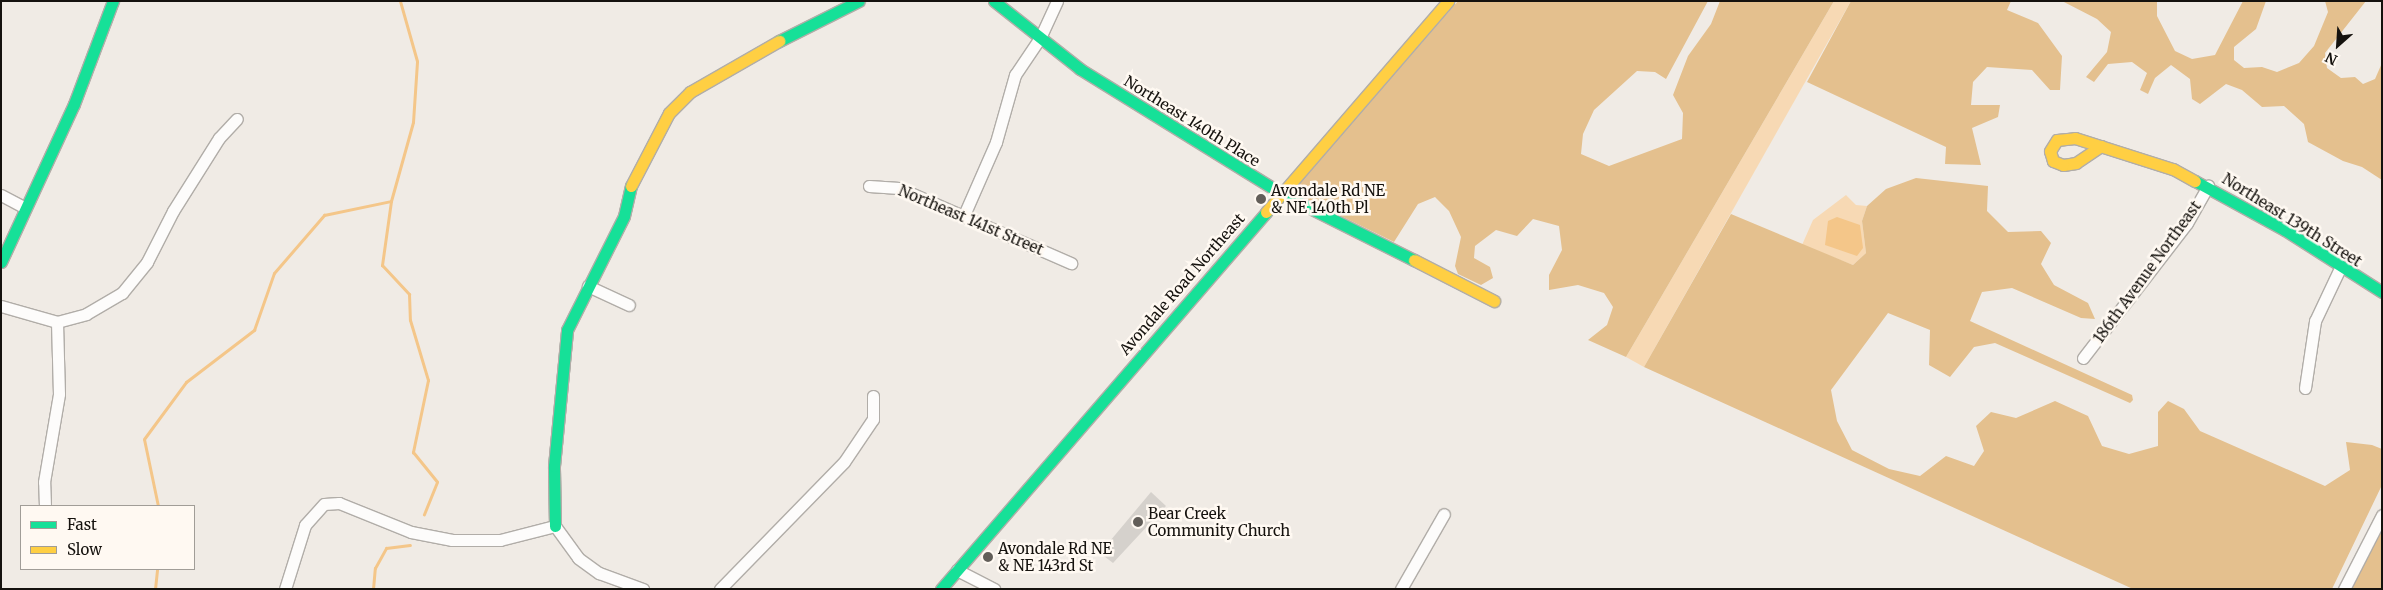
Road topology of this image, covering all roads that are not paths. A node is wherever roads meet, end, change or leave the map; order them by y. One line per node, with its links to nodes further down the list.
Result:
1 (113, 1): 13 (street)
2 (994, 1): 6 (street, Northeast 140th Place)
3 (1057, 1): 6 (street)
4 (1448, 1): 12 (street, Avondale Road Northeast)
5 (856, 2): 18 (street)
6 (1040, 38): 12 (street, Northeast 140th Place); 14 (street)
7 (237, 119): 23 (street)
8 (2101, 146): 10 (street, Northeast 139th Street)
9 (869, 186): 14 (street, Northeast 141st Street)
10 (2208, 186): 17 (street, Northeast 139th Street); 24 (street, 186th Avenue Northeast)
11 (1, 194): 13 (street)
12 (1282, 194): 20 (street, Northeast 140th Place); 31 (street, Avondale Road Northeast)
13 (25, 208): 15 (street)
14 (964, 215): 16 (street, Northeast 141st Street)
15 (1, 262)
16 (1071, 263)
17 (2340, 268): 19 (street, Northeast 139th Street); 25 (street)
18 (588, 286): 21 (street); 30 (street)
19 (2382, 292)
20 (1494, 301)
21 (629, 305)
22 (1, 306): 23 (street)
23 (57, 322): 27 (street)
24 (2083, 358)
25 (2305, 388)
26 (873, 396): 34 (street)
27 (45, 505)
28 (1444, 514): 37 (street)
29 (2382, 516): 38 (street)
30 (555, 526): 32 (street); 33 (street)
31 (957, 570): 35 (street, Avondale Road Northeast); 36 (street)
32 (285, 589)
33 (644, 589)
34 (720, 589)
35 (941, 589)
36 (994, 589)
37 (1401, 589)
38 (2344, 589)

